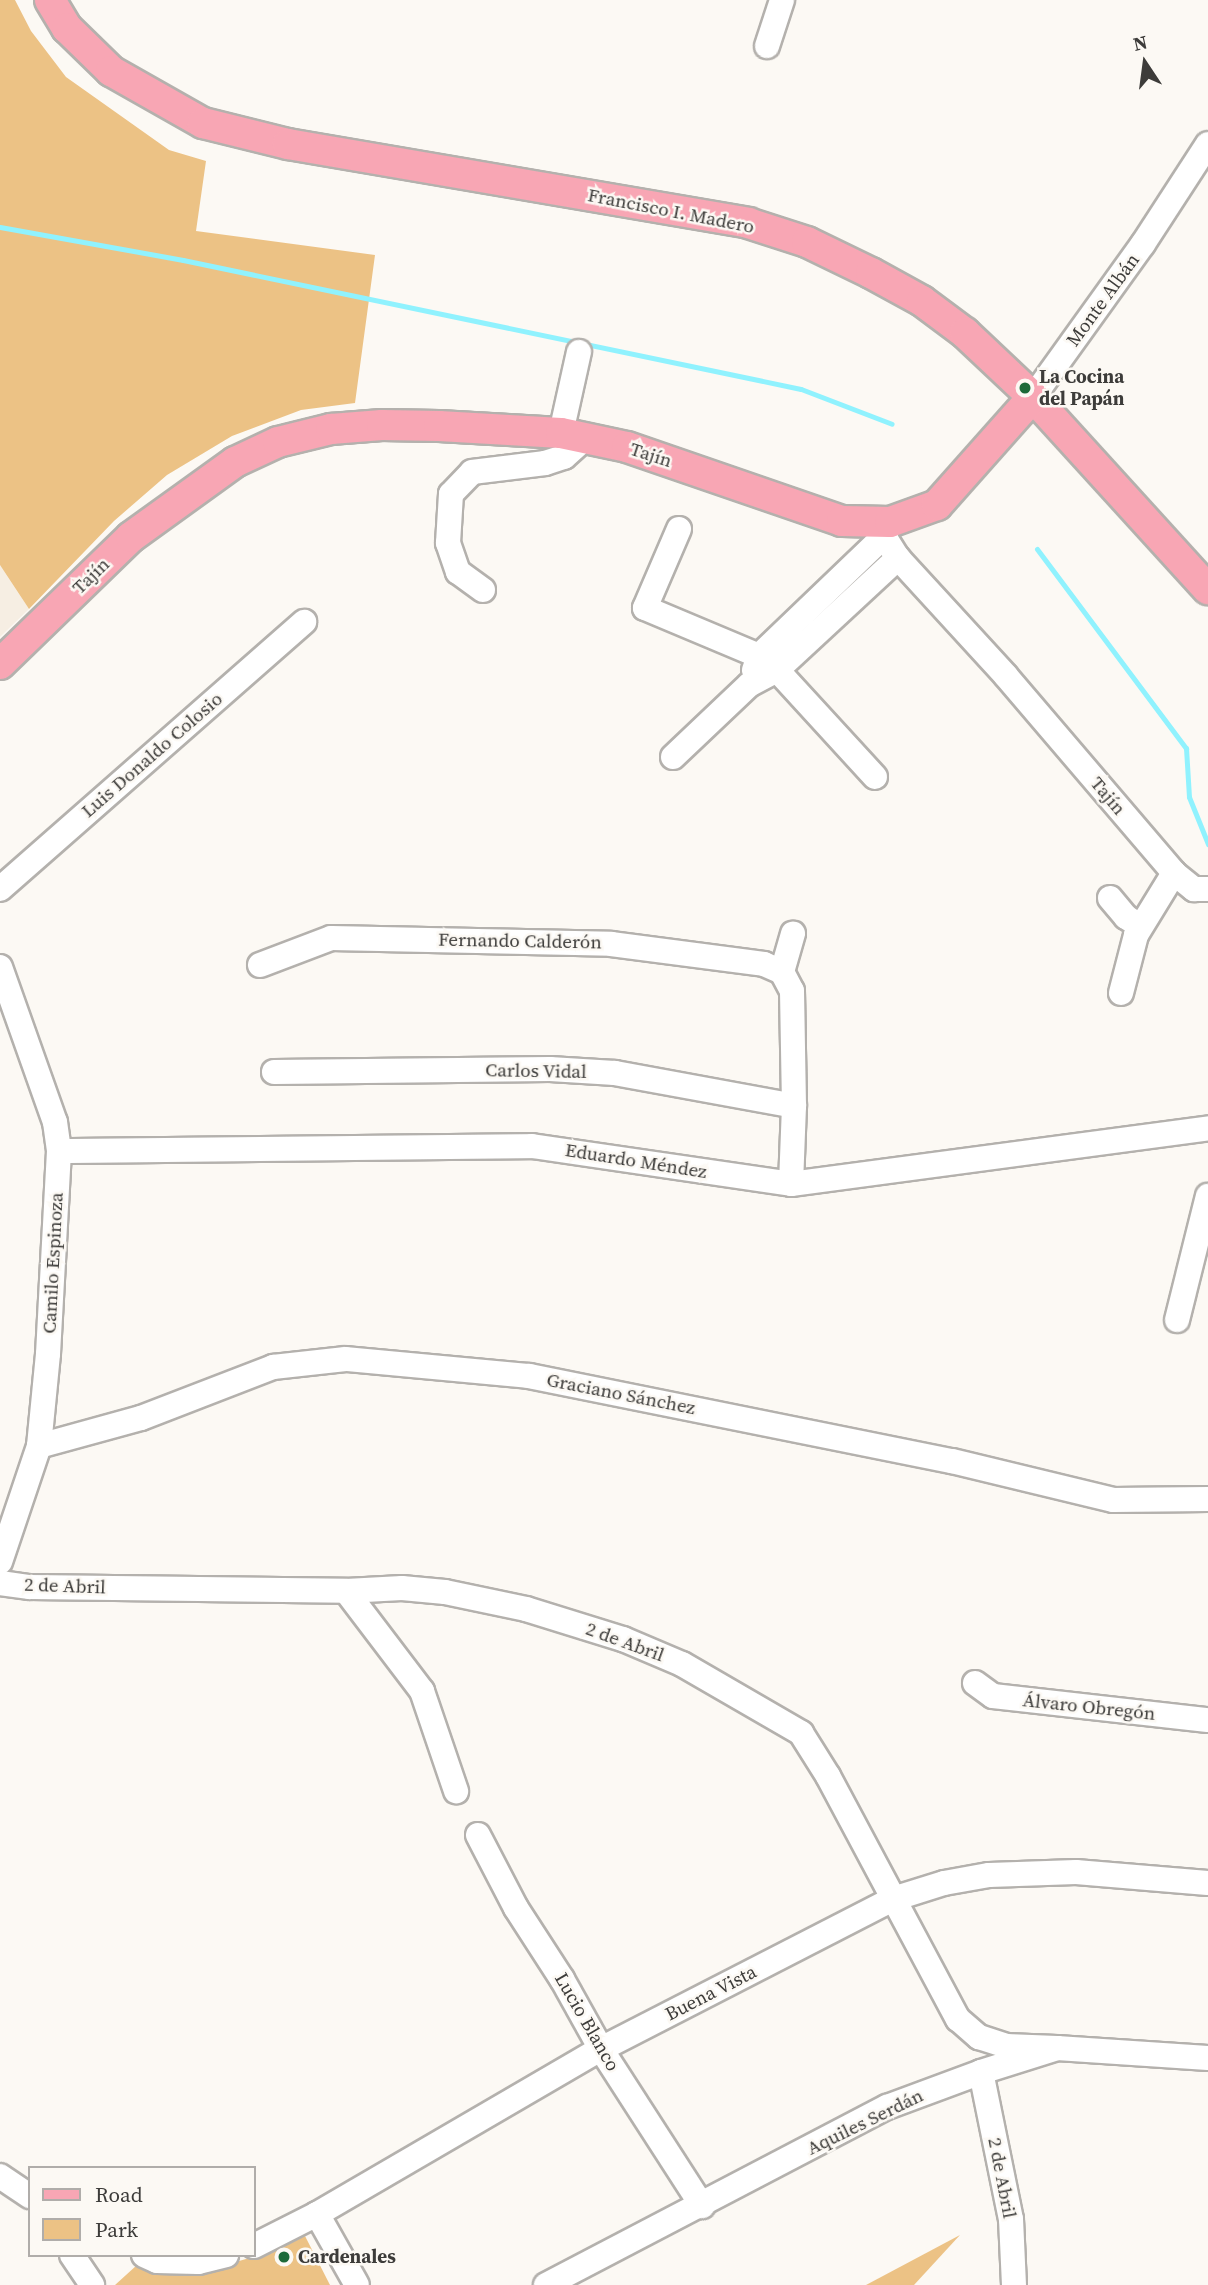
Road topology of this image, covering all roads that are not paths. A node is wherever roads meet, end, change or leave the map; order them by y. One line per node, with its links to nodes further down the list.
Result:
1 (50, 0): 6 (main road, Francisco I. Madero)
2 (782, 0): 3 (street)
3 (767, 46)
4 (1208, 144): 6 (street, Monte Albán)
5 (579, 352): 7 (street)
6 (1033, 397): 9 (main road, Monte Albán); 11 (main road, Francisco I. Madero)
7 (573, 436): 9 (main road, Tajín); 12 (street); 16 (main road, Tajín)
8 (679, 529): 15 (street)
9 (887, 529): 10 (street, Tajín); 13 (street, Monte Albán)
10 (898, 558): 13 (street, Monte Albán); 19 (street, Tajín)
11 (1208, 589)
12 (483, 590)
13 (827, 607): 15 (street, Monte Albán)
14 (303, 622): 20 (street, Luis Donaldo Colosio)
15 (768, 663): 17 (street, Monte Albán); 18 (street)
16 (0, 664)
17 (673, 757)
18 (875, 777)
19 (1174, 873): 21 (street, Tajín); 23 (street)
20 (0, 889)
21 (1201, 889)
22 (1110, 898): 23 (street)
23 (1140, 926): 28 (street)
24 (793, 934): 27 (street)
25 (260, 965): 27 (street, Fernando Calderón)
26 (0, 967): 32 (street, Camilo Espinoza)
27 (782, 972): 30 (street)
28 (1121, 993)
29 (274, 1072): 30 (street, Carlos Vidal)
30 (794, 1106): 33 (street)
31 (1208, 1128): 33 (street, Eduardo Méndez)
32 (59, 1150): 33 (street, Eduardo Méndez); 36 (street, Camilo Espinoza)
33 (791, 1184)
34 (1208, 1196): 35 (street)
35 (1177, 1320)
36 (39, 1446): 37 (street, Graciano Sánchez); 38 (street, Camilo Espinoza)
37 (1208, 1499)
38 (0, 1562)
39 (0, 1583): 40 (street, 2 de Abril)
40 (346, 1591): 43 (street); 46 (street, 2 de Abril)
41 (975, 1683): 42 (street, Álvaro Obregón)
42 (1208, 1720)
43 (456, 1791)
44 (478, 1835): 48 (street, Lucio Blanco)
45 (1208, 1883): 46 (street, Buena Vista)
46 (893, 1899): 47 (street, 2 de Abril); 48 (street, Buena Vista)
47 (1057, 2048): 49 (street, Aquiles Serdán); 50 (street, Aquiles Serdán)
48 (601, 2049): 53 (street, Lucio Blanco); 54 (street, Buena Vista)
49 (1208, 2058)
50 (981, 2072): 53 (street, Aquiles Serdán); 62 (street, 2 de Abril)
51 (0, 2176): 52 (street)
52 (28, 2195)
53 (702, 2206): 61 (street, Aquiles Serdán)
54 (317, 2214): 55 (street, Buena Vista); 60 (street)
55 (256, 2245)
56 (73, 2257): 59 (street)
57 (148, 2257): 58 (street)
58 (218, 2257)
59 (92, 2285)
60 (357, 2285)
61 (546, 2285)
62 (1014, 2285)

